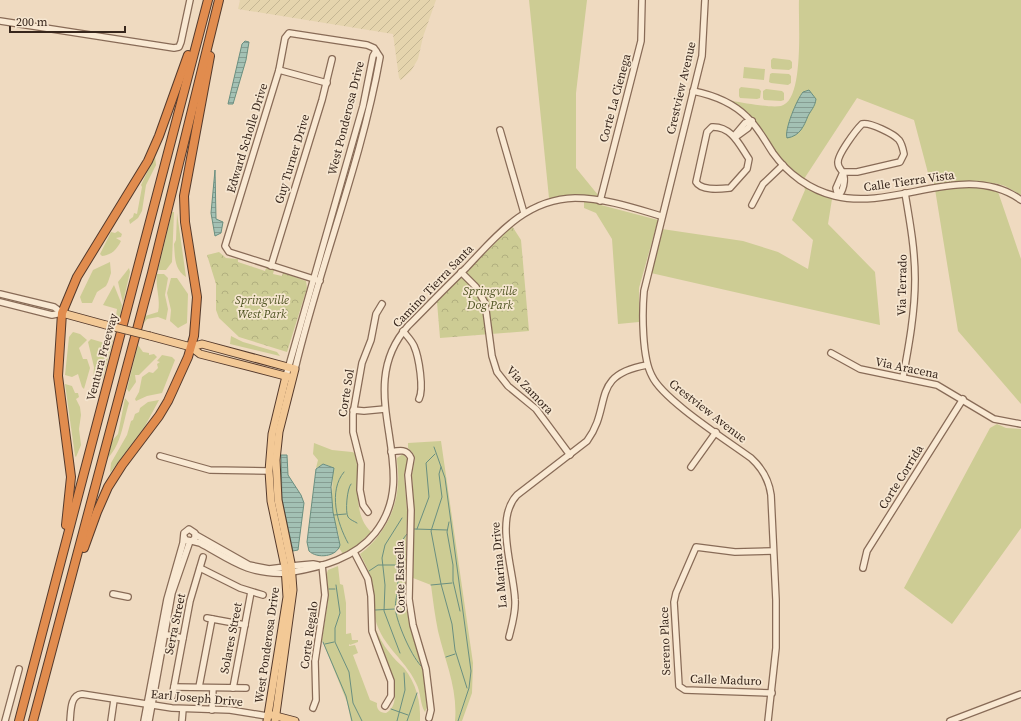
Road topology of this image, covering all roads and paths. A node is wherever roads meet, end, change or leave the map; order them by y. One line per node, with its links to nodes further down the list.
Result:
1 (190, 0): 6 (street)
2 (208, 0): 7 (highway, Ventura Freeway)
3 (220, 0): 34 (highway); 63 (highway)
4 (642, 0): 21 (street, Corte La Cienega)
5 (705, 0): 12 (street, Crestview Avenue)
6 (0, 21)
7 (198, 37): 32 (highway); 59 (highway, Ventura Freeway)
8 (376, 51): 10 (street, Edward Scholle Drive); 27 (street, West Ponderosa Drive); 28 (street, West Ponderosa Drive)
9 (332, 59): 11 (street, Guy Turner Drive)
10 (279, 70): 11 (street); 25 (street, Edward Scholle Drive)
11 (327, 83): 25 (street, Guy Turner Drive)
12 (693, 91): 13 (street, Calle Tierra Vista); 24 (street, Crestview Avenue)
13 (752, 121): 15 (street); 16 (street, Calle Tierra Vista)
14 (500, 130): 23 (street)
15 (734, 136): 15 (street)
16 (783, 165): 19 (street, Calle Tierra Vista); 22 (street)
17 (843, 172): 17 (street); 19 (street)
18 (905, 193): 19 (street, Calle Tierra Vista); 20 (street, Calle Tierra Vista); 39 (street, Via Terrado)
19 (838, 196)
20 (1021, 200)
21 (600, 201): 23 (street, Camino Tierra Santa); 24 (street, Camino Tierra Santa)
22 (752, 205)
23 (524, 213): 26 (street, Camino Tierra Santa)
24 (662, 216): 36 (street, Crestview Avenue)
25 (271, 266): 27 (street)
26 (461, 272): 33 (street, Camino Tierra Santa); 47 (street, Via Zamora)
27 (313, 278): 28 (street); 37 (street, West Ponderosa Drive)
28 (320, 281): 37 (street, West Ponderosa Drive)
29 (0, 294): 32 (street)
30 (0, 302): 32 (street)
31 (382, 304): 43 (street, Corte Sol)
32 (62, 313): 34 (main road, bridge); 59 (highway)
33 (403, 331): 40 (street); 42 (street, Camino Tierra Santa)
34 (191, 347): 37 (main road); 38 (main road); 63 (highway)
35 (831, 352): 39 (street, Via Aracena)
36 (647, 365): 45 (street, Crestview Avenue); 47 (street, La Marina Drive)
37 (291, 368): 38 (main road, West Ponderosa Drive)
38 (289, 377): 50 (main road, West Ponderosa Drive)
39 (903, 377): 41 (street, Via Aracena)
40 (419, 399)
41 (963, 399): 44 (street, Via Aracena); 61 (street, Corte Corrida)
42 (385, 409): 43 (street); 46 (street, Camino Tierra Santa)
43 (353, 410): 51 (street, Corte Sol)
44 (1021, 424)
45 (716, 432): 49 (street); 55 (street, Crestview Avenue)
46 (391, 452): 56 (street, Camino Tierra Santa); 89 (street, Corte Estrella)
47 (570, 455): 70 (street, La Marina Drive)
48 (160, 456): 50 (street)
49 (691, 467)
50 (272, 471): 62 (main road, West Ponderosa Drive)
51 (368, 512)
52 (196, 535): 53 (street); 54 (street); 62 (street, Camino Tierra Santa)
53 (184, 537): 54 (street); 69 (street)
54 (191, 541): 62 (street, Camino Tierra Santa); 69 (street)
55 (773, 551): 78 (street, Sereno Place); 79 (street, Crestview Avenue)
56 (354, 552): 58 (street, Camino Tierra Santa); 84 (street)
57 (203, 557): 60 (street, Serra Street)
58 (320, 565): 62 (street, Camino Tierra Santa); 85 (street, Corte Regalo)
59 (59, 567): 91 (highway, Ventura Freeway)
60 (200, 568): 64 (street); 71 (street, Serra Street)
61 (863, 568)
62 (289, 570): 88 (main road, West Ponderosa Drive)
63 (72, 574): 92 (highway)
64 (251, 592): 66 (street); 68 (street, Solares Street)
65 (113, 594): 67 (street)
66 (263, 595)
67 (128, 598)
68 (246, 625): 74 (street); 76 (street, Solares Street)
69 (162, 634): 71 (street); 83 (street)
70 (509, 637)
71 (183, 638): 73 (street, Serra Street)
72 (19, 669): 90 (street)
73 (174, 687): 74 (street); 81 (street, Serra Street)
74 (200, 687): 75 (street)
75 (213, 688): 76 (street); 87 (street)
76 (233, 688): 77 (street)
77 (246, 688)
78 (680, 688): 79 (street, Calle Maduro)
79 (772, 693): 99 (street, Crestview Avenue)
80 (1021, 694): 100 (street)
81 (172, 697)
82 (114, 700): 83 (street, Earl Joseph Drive); 93 (street, Earl Joseph Drive); 94 (street)
83 (149, 705): 86 (street, Earl Joseph Drive); 95 (street); 96 (street)
84 (384, 706)
85 (313, 708)
86 (183, 709): 87 (street, Earl Joseph Drive); 97 (street)
87 (212, 710): 88 (street, Earl Joseph Drive)
88 (270, 718): 98 (main road, Earl Joseph Drive)
89 (430, 718)
90 (5, 721)
91 (19, 721)
92 (34, 721)
93 (70, 721)
94 (111, 721)
95 (144, 721)
96 (149, 721)
97 (182, 721)
98 (295, 721)
99 (768, 721)
100 (950, 721)

